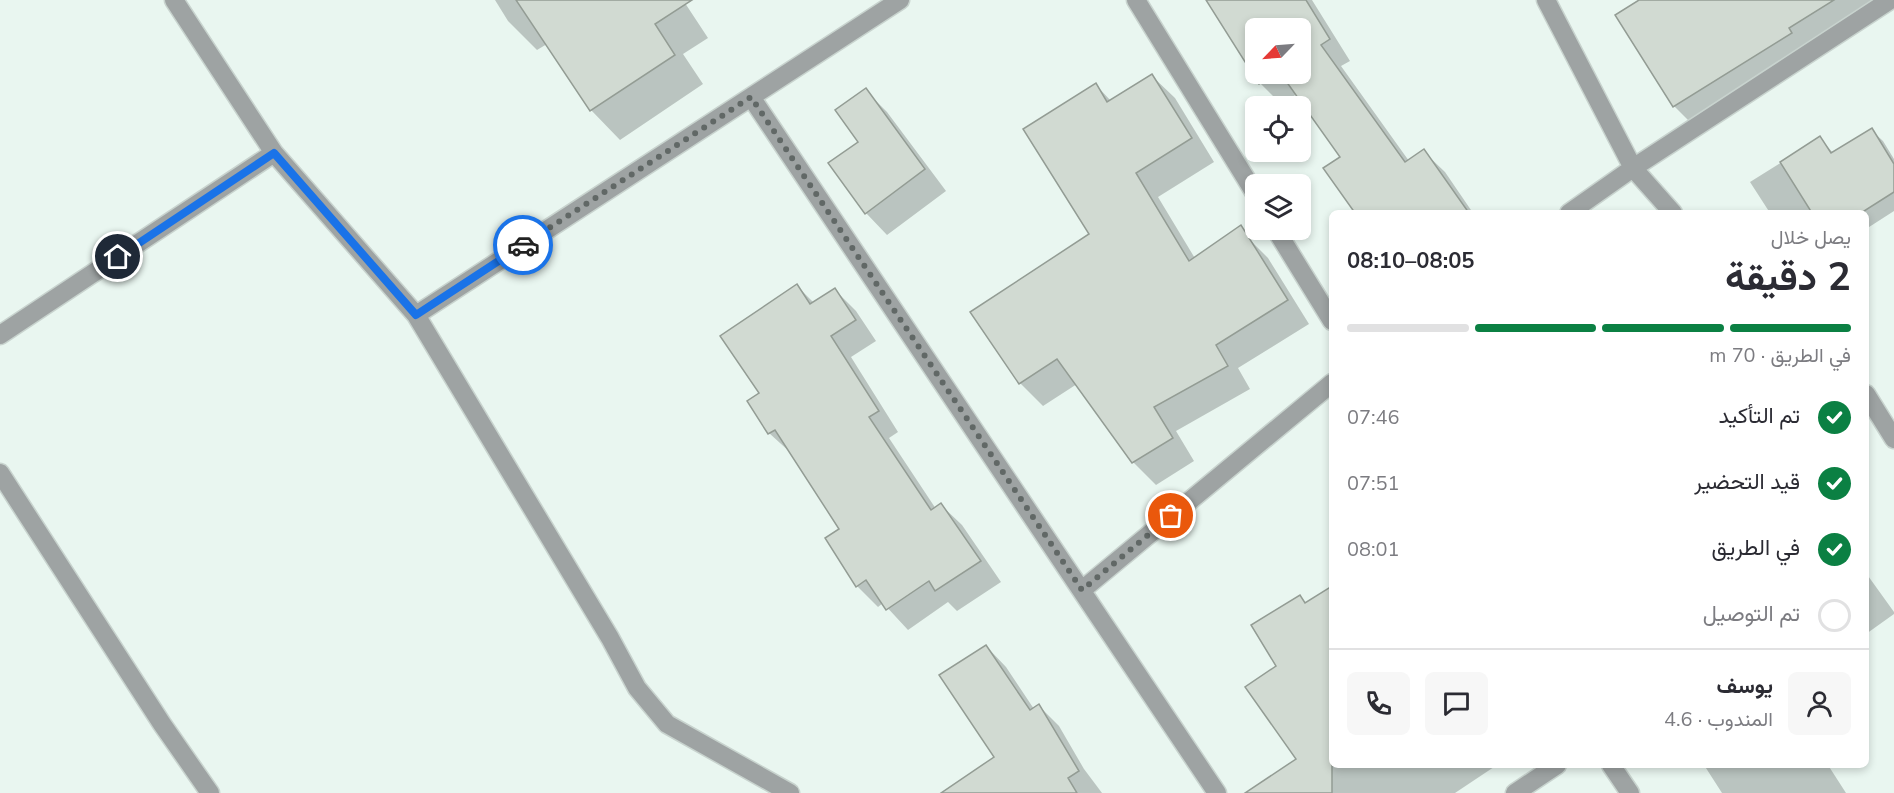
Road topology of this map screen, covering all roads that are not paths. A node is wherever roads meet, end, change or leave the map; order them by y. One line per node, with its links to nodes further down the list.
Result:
1 (174, 0): 7 (street)
2 (900, 0): 6 (street)
3 (1136, 0): 9 (street)
4 (1546, 0): 8 (street)
5 (1890, 0): 8 (street)
6 (751, 97): 13 (street); 20 (street)
7 (274, 153): 13 (street); 15 (street)
8 (1632, 168): 10 (street); 11 (street)
9 (1245, 177)
10 (1573, 210)
11 (1670, 210)
12 (1282, 240): 14 (street)
13 (416, 315): 24 (street)
14 (1329, 316)
15 (0, 334)
16 (1329, 384): 20 (street)
17 (1869, 399): 18 (street)
18 (1894, 439)
19 (0, 473): 23 (street)
20 (1082, 590): 25 (street)
21 (1552, 768): 26 (street)
22 (1613, 768): 27 (street)
23 (210, 793)
24 (790, 793)
25 (1217, 793)
26 (1515, 793)
27 (1630, 793)

